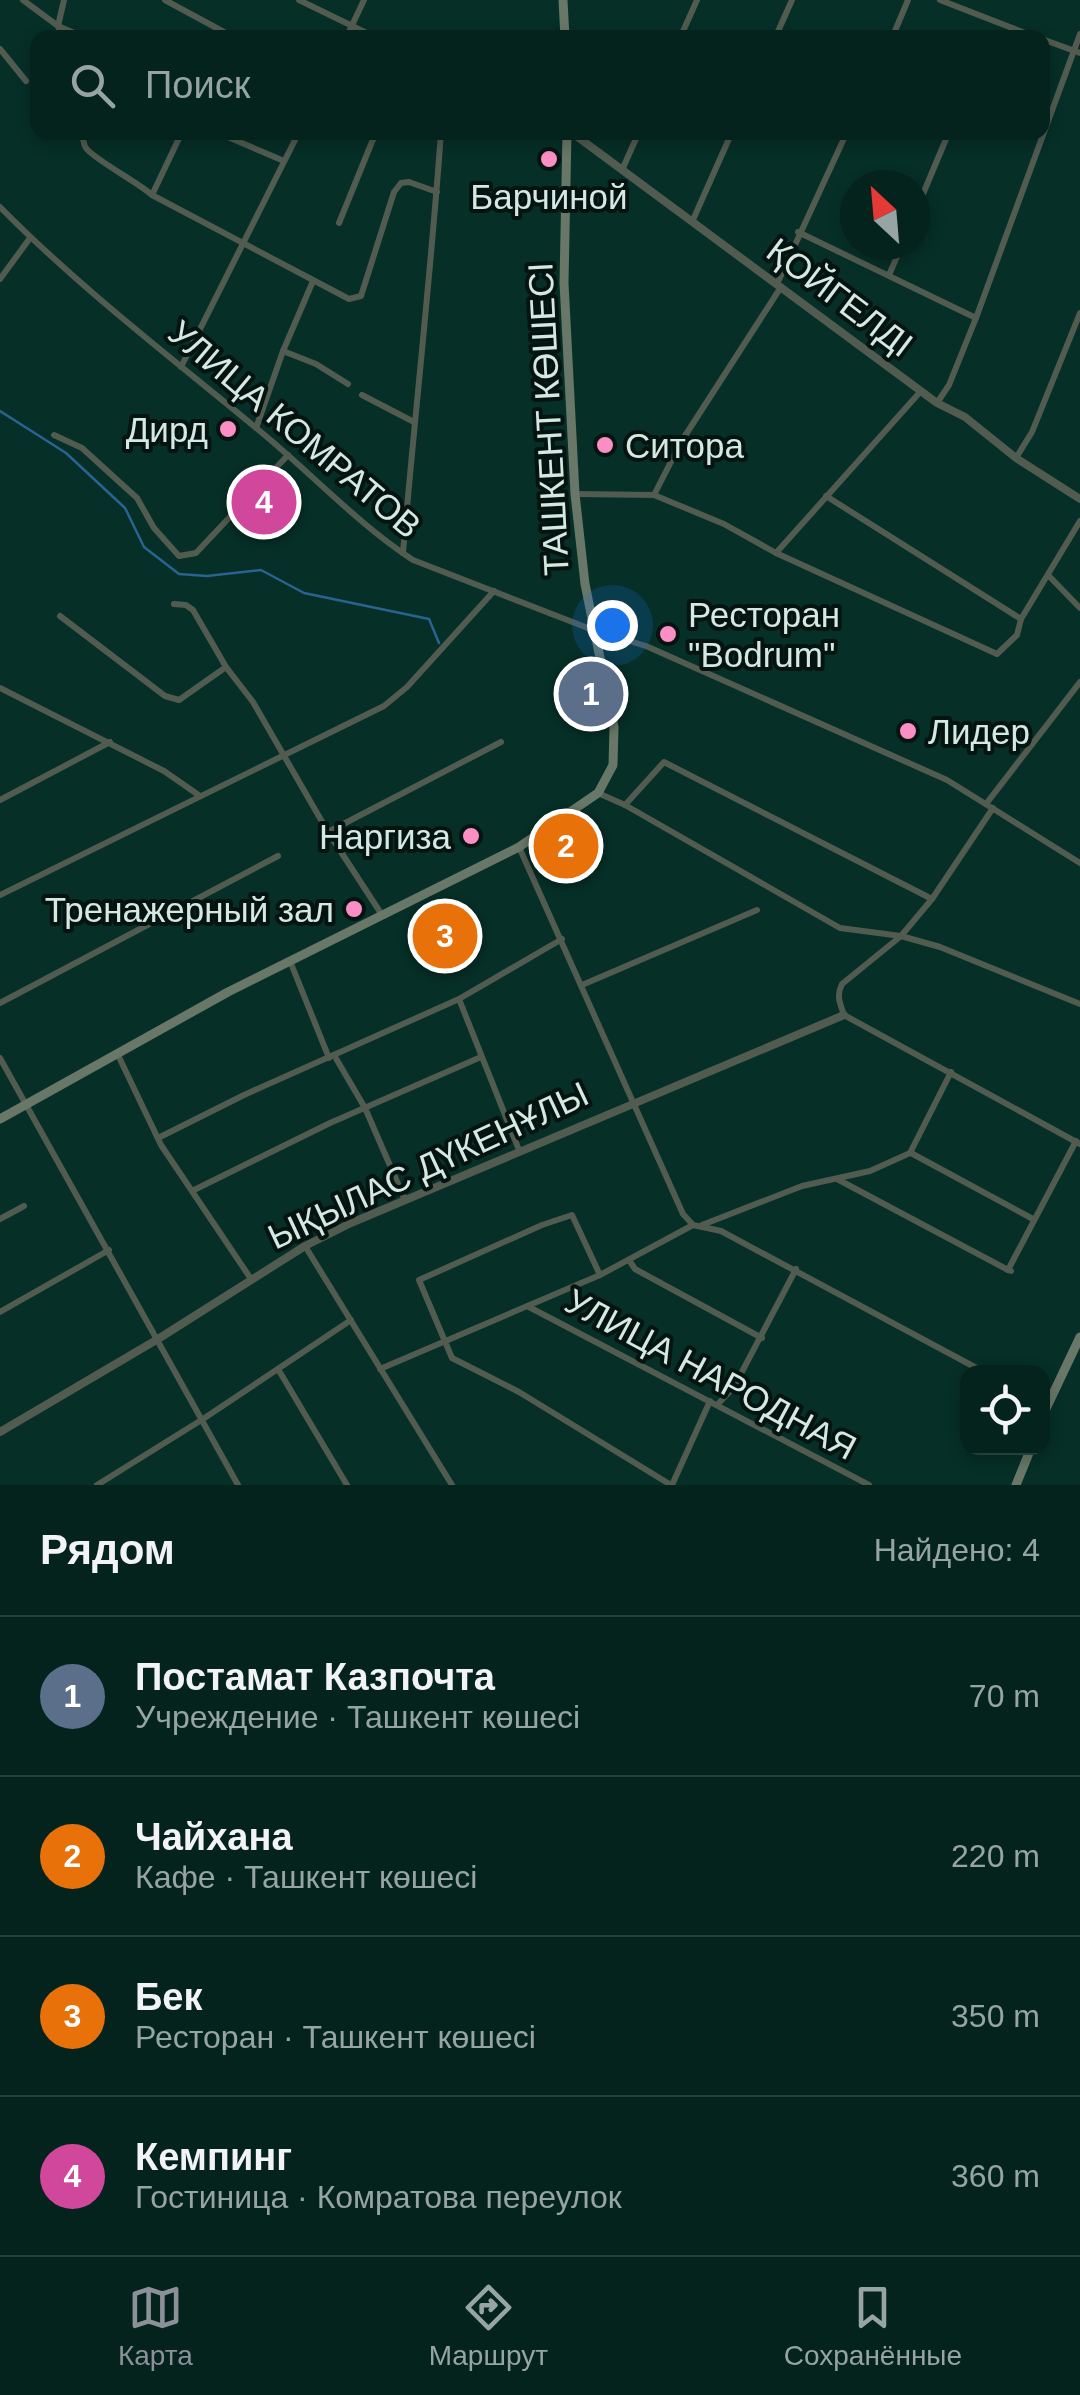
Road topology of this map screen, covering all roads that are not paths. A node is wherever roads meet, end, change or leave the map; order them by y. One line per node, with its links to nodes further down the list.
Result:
1 (23, 0): 11 (street)
2 (64, 0): 11 (street)
3 (165, 0): 15 (street)
4 (299, 0): 12 (street)
5 (364, 0): 12 (street)
6 (563, 0): 18 (main road)
7 (697, 0): 19 (street)
8 (792, 0): 20 (street)
9 (908, 0): 21 (street)
10 (940, 0): 22 (street)
11 (58, 26): 13 (street); 14 (street)
12 (352, 26): 16 (street); 17 (street)
13 (59, 30)
14 (67, 30)
15 (219, 30)
16 (350, 30)
17 (360, 30)
18 (565, 30)
19 (684, 30)
20 (779, 30)
21 (895, 30)
22 (1019, 30)
23 (1080, 34): 26 (street)
24 (1050, 42): 26 (street)
25 (0, 49): 27 (street)
26 (1076, 52): 28 (street)
27 (26, 81)
28 (1050, 115)
29 (83, 140): 46 (street)
30 (178, 140): 46 (street)
31 (235, 140): 42 (street)
32 (295, 140): 42 (street)
33 (373, 140): 49 (street)
34 (440, 140): 45 (street)
35 (569, 140): 71 (main road, ТАШКЕНТ КӨШЕСІ)
36 (580, 140): 43 (street, ҚОЙГЕЛДІ)
37 (635, 140): 43 (street)
38 (728, 140): 48 (street)
39 (843, 140): 50 (street)
40 (945, 140): 44 (street)
41 (1040, 140): 59 (street)
42 (284, 161): 52 (street)
43 (622, 170): 48 (street, ҚОЙГЕЛДІ)
44 (930, 177)
45 (437, 192): 56 (street); 66 (street)
46 (152, 195): 52 (street)
47 (0, 207): 51 (street, УЛИЦА КОМРАТОВ)
48 (692, 222): 57 (street, ҚОЙГЕЛДІ)
49 (340, 223)
50 (798, 232): 54 (street); 57 (street)
51 (30, 238): 55 (street); 61 (street, УЛИЦА КОМРАТОВ)
52 (242, 243): 56 (street); 61 (street)
53 (896, 260): 54 (street)
54 (889, 276): 59 (street)
55 (0, 278)
56 (313, 281): 60 (street)
57 (779, 285): 63 (street, ҚОЙГЕЛДІ); 72 (street)
58 (1080, 313): 70 (street)
59 (976, 318): 65 (street)
60 (283, 351): 62 (street); 67 (street)
61 (180, 367): 67 (street, УЛИЦА КОМРАТОВ)
62 (348, 384)
63 (921, 391): 65 (street, ҚОЙГЕЛДІ); 73 (street)
64 (362, 395): 66 (street)
65 (937, 403): 70 (street, ҚОЙГЕЛДІ)
66 (414, 422): 76 (street)
67 (256, 428): 69 (street, УЛИЦА КОМРАТОВ)
68 (54, 435): 69 (street)
69 (288, 455): 76 (street, УЛИЦА КОМРАТОВ)
70 (1016, 458): 74 (street, ҚОЙГЕЛДІ)
71 (576, 494): 72 (street); 84 (main road, ТАШКЕНТ КӨШЕСІ)
72 (654, 496): 77 (street)
73 (826, 496): 77 (street); 83 (street)
74 (1080, 498)
75 (1080, 521): 78 (street)
76 (403, 552): 79 (street, УЛИЦА КОМРАТОВ)
77 (776, 553): 83 (street)
78 (1048, 576): 81 (street); 83 (street)
79 (494, 592): 84 (street, УЛИЦА КОМРАТОВ); 90 (street)
80 (174, 604): 85 (street)
81 (1080, 608)
82 (60, 616): 85 (street)
83 (1021, 619)
84 (593, 630): 91 (main road, ТАШКЕНТ КӨШЕСІ); 95 (street, УЛИЦА КОМРАТОВ)
85 (226, 667): 90 (street)
86 (1080, 682): 95 (street)
87 (0, 688): 88 (street)
88 (110, 742): 92 (street); 93 (street)
89 (501, 742): 96 (street)
90 (286, 756): 92 (street); 96 (street)
91 (598, 793): 94 (street); 97 (main road)
92 (201, 797): 100 (street)
93 (0, 800)
94 (625, 805): 101 (street); 104 (street)
95 (990, 806): 99 (street, УЛИЦА КОМРАТОВ); 101 (street)
96 (328, 832): 103 (street)
97 (519, 847): 103 (main road); 105 (street)
98 (278, 856): 109 (street)
99 (1080, 863)
100 (0, 895)
101 (932, 899): 104 (street)
102 (757, 910): 107 (street)
103 (382, 916): 106 (main road)
104 (901, 936): 110 (street); 111 (street)
105 (562, 939): 107 (street); 108 (street)
106 (290, 961): 112 (main road); 113 (street)
107 (582, 985): 117 (street)
108 (460, 1000): 113 (street); 115 (street)
109 (0, 1003)
110 (1080, 1004)
111 (844, 1014): 116 (street); 117 (street, ЫҚЫЛАС ДҮКЕНҰЛЫ)
112 (118, 1054): 118 (main road); 121 (street)
113 (332, 1057): 119 (street); 121 (street)
114 (0, 1058): 118 (street)
115 (481, 1058): 119 (street); 123 (street)
116 (951, 1071): 122 (street); 124 (street)
117 (633, 1102): 123 (street, ЫҚЫЛАС ДҮКЕНҰЛЫ); 131 (street)
118 (27, 1104): 120 (main road); 133 (street)
119 (365, 1108): 126 (street); 127 (street)
120 (0, 1120)
121 (158, 1138): 126 (street)
122 (1078, 1142): 130 (street)
123 (519, 1150): 127 (street, ЫҚЫЛАС ДҮКЕНҰЛЫ)
124 (910, 1153): 125 (street); 130 (street)
125 (837, 1179): 130 (street); 131 (street)
126 (194, 1190): 137 (street)
127 (405, 1200): 132 (street, ЫҚЫЛАС ДҮКЕНҰЛЫ)
128 (24, 1206): 129 (street)
129 (0, 1219)
130 (1033, 1219)
131 (697, 1225): 134 (street); 135 (street)
132 (306, 1246): 137 (street, ЫҚЫЛАС ДҮКЕНҰЛЫ); 140 (street)
133 (109, 1250): 139 (street); 143 (street)
134 (629, 1260): 136 (street); 142 (street)
135 (796, 1270): 142 (street); 145 (street)
136 (600, 1274): 138 (street); 144 (street)
137 (251, 1280): 143 (street, ЫҚЫЛАС ДҮКЕНҰЛЫ)
138 (529, 1307): 144 (street); 149 (street, УЛИЦА НАРОДНАЯ)
139 (0, 1312)
140 (350, 1320): 146 (street); 147 (street)
141 (1080, 1337): 148 (main road)
142 (762, 1338): 149 (street)
143 (158, 1339): 150 (street); 151 (street, ЫҚЫЛАС ДҮКЕНҰЛЫ)
144 (444, 1344): 147 (street); 157 (street)
145 (971, 1365)
146 (278, 1368): 150 (street); 155 (street)
147 (380, 1369): 156 (street)
148 (1050, 1398)
149 (714, 1403): 157 (street); 158 (street, УЛИЦА НАРОДНАЯ)
150 (203, 1419): 153 (street); 154 (street)
151 (0, 1432)
152 (1027, 1455): 159 (main road)
153 (97, 1485)
154 (238, 1485)
155 (347, 1485)
156 (452, 1485)
157 (672, 1485)
158 (869, 1485)
159 (1016, 1485)

